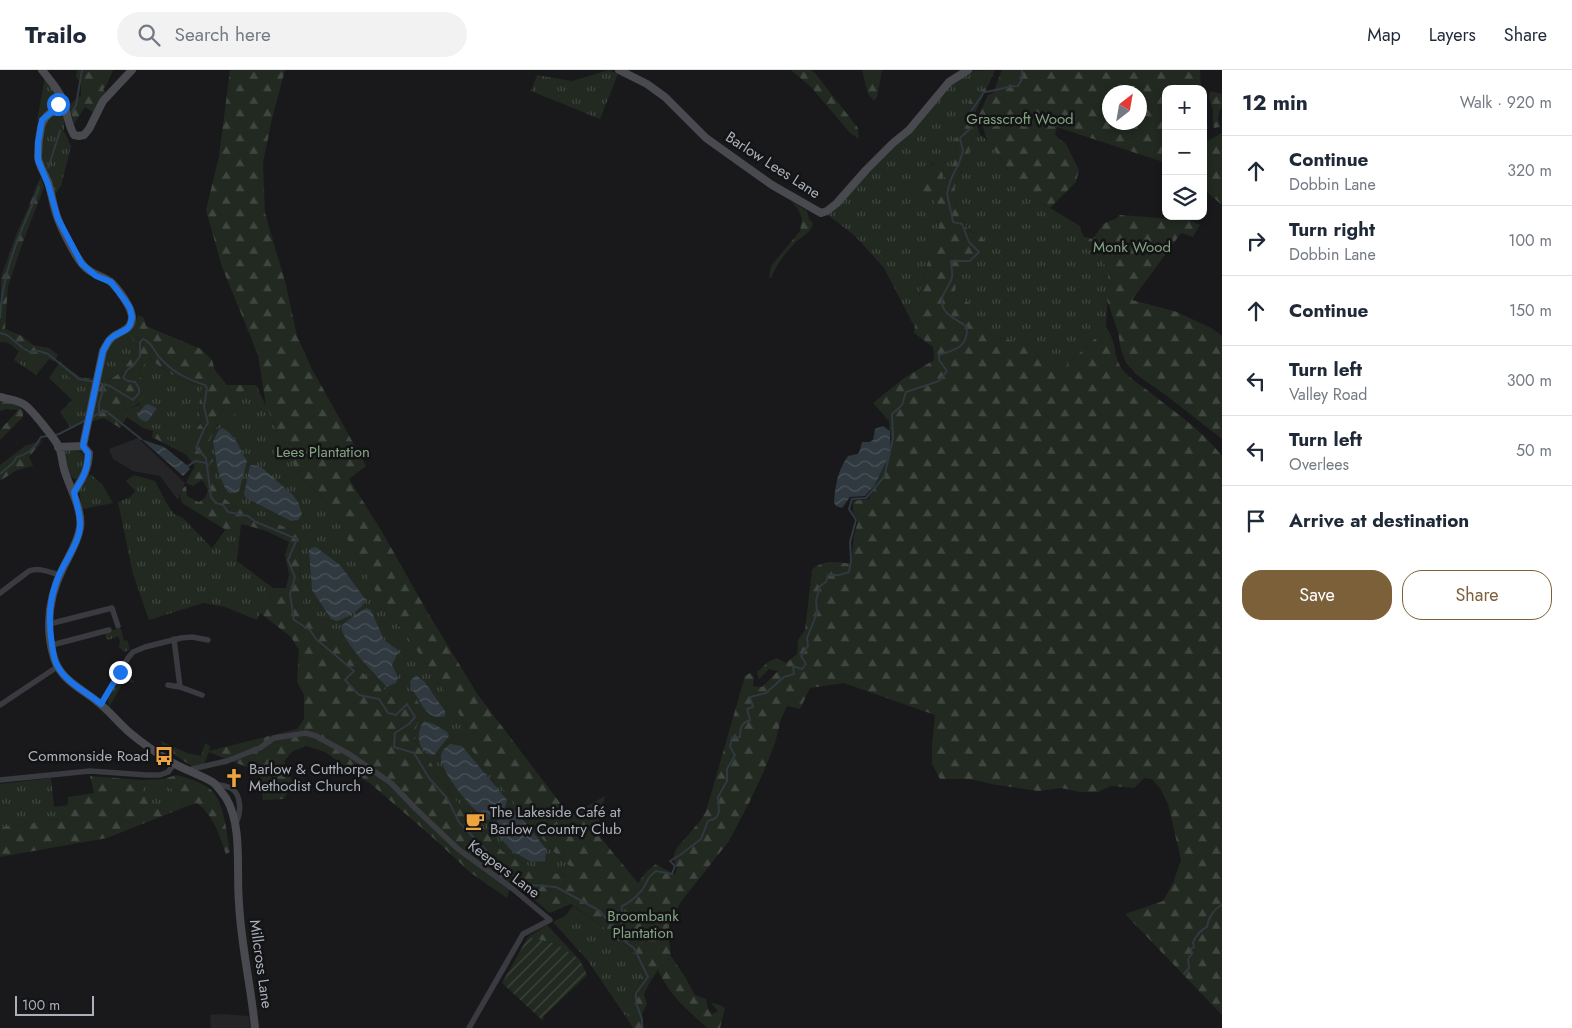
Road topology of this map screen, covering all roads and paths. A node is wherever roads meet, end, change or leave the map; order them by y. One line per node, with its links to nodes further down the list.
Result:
1 (42, 70): 5 (street)
2 (132, 70): 7 (street)
3 (619, 70): 4 (street, Barlow Lees Lane)
4 (968, 70)
5 (61, 96): 6 (street); 7 (street)
6 (53, 111): 7 (street); 10 (street)
7 (66, 111)
8 (0, 397): 9 (street)
9 (58, 446): 10 (street); 11 (street)
10 (83, 446): 11 (street)
11 (74, 492): 12 (street)
12 (60, 575): 13 (street); 14 (street)
13 (0, 593)
14 (48, 624): 15 (street); 19 (street)
15 (118, 626)
16 (109, 630): 19 (street)
17 (174, 639): 18 (street); 22 (street); 24 (street)
18 (208, 640)
19 (52, 645): 20 (street)
20 (57, 666): 24 (street); 25 (street)
21 (168, 685): 22 (street)
22 (180, 687): 23 (street)
23 (202, 695)
24 (101, 704): 26 (street)
25 (0, 705)
26 (174, 764): 27 (street); 28 (street)
27 (190, 772): 29 (street, Millcross Lane); 30 (street, Keepers Lane)
28 (0, 780)
29 (255, 1028)
30 (469, 1028)

